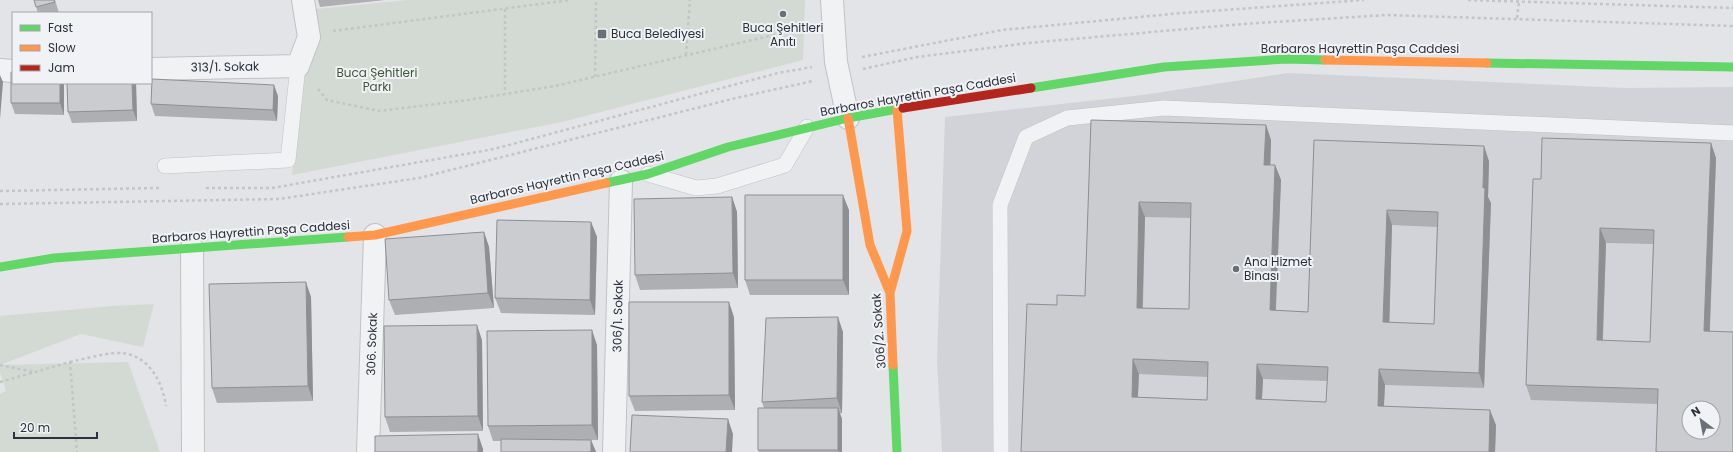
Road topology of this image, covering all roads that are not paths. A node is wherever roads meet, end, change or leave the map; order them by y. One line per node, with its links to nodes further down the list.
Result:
1 (303, 0): 3 (street)
2 (833, 10): 9 (street)
3 (298, 66): 5 (street, 313/1. Sokak); 12 (lane)
4 (1733, 67): 8 (main road, Barbaros Hayrettin Paşa Caddesi)
5 (152, 69)
6 (0, 70): 7 (street)
7 (12, 71)
8 (897, 109): 9 (main road, Barbaros Hayrettin Paşa Caddesi); 18 (main road)
9 (848, 118): 10 (main road, Barbaros Hayrettin Paşa Caddesi); 18 (main road, 306/2. Sokak)
10 (807, 127): 13 (main road, Barbaros Hayrettin Paşa Caddesi); 13 (lane)
11 (1733, 133): 23 (lane)
12 (165, 166)
13 (648, 174): 14 (main road, Barbaros Hayrettin Paşa Caddesi)
14 (621, 181): 15 (main road, Barbaros Hayrettin Paşa Caddesi); 21 (street, 306/1. Sokak)
15 (375, 235): 16 (main road, Barbaros Hayrettin Paşa Caddesi); 20 (street, 306. Sokak)
16 (192, 248): 17 (main road, Barbaros Hayrettin Paşa Caddesi); 19 (street)
17 (0, 267)
18 (890, 293): 22 (main road, 306/2. Sokak)
19 (193, 452)
20 (368, 452)
21 (614, 452)
22 (898, 452)
23 (1001, 452)

